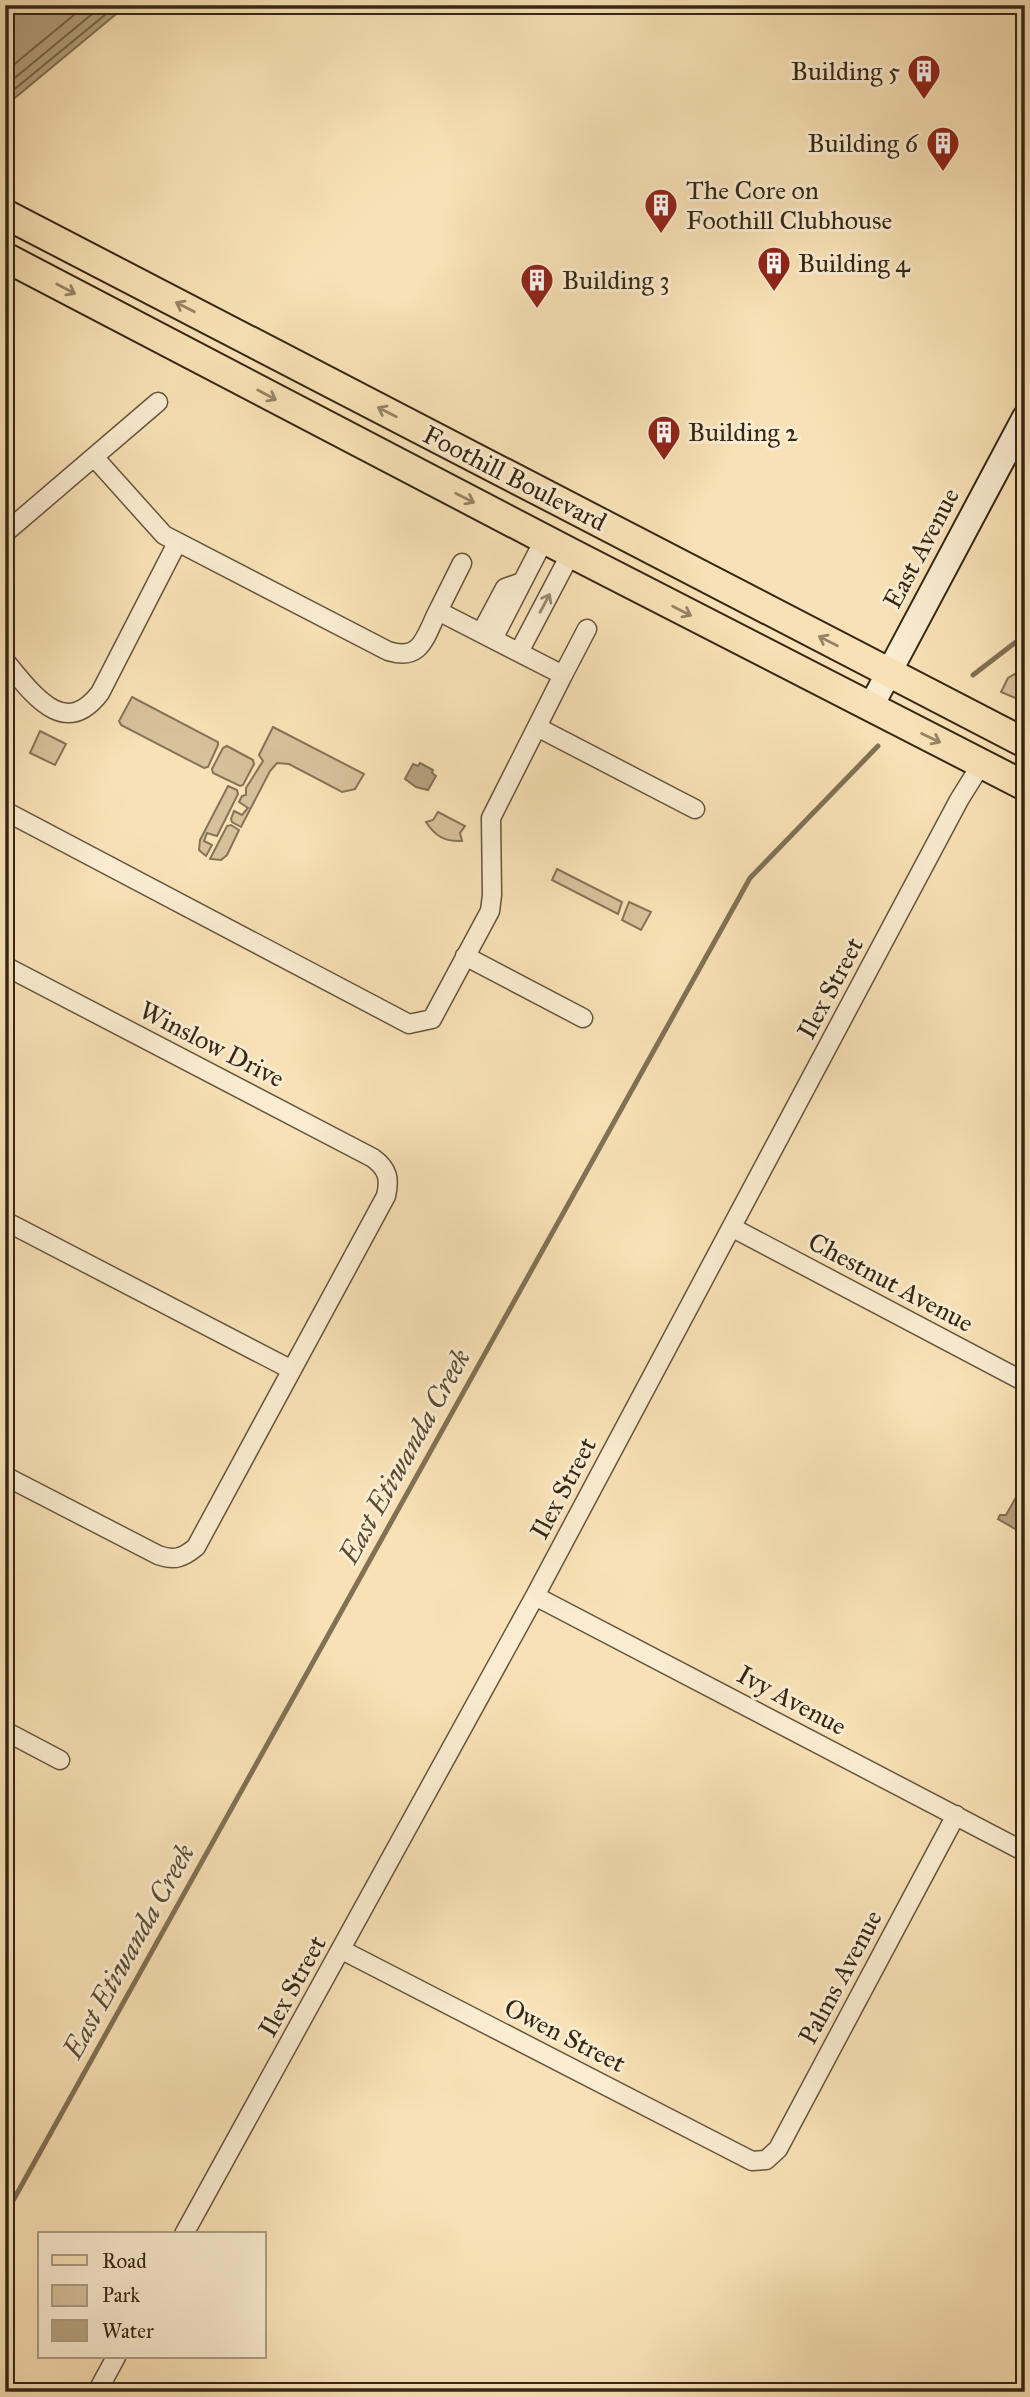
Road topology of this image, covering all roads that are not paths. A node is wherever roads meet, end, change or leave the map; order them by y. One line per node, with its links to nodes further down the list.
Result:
1 (5, 214): 16 (main road, Foothill Boulevard, one-way to 1)
2 (5, 257): 7 (main road, Foothill Boulevard, one-way to 7)
3 (158, 402): 5 (street)
4 (1025, 417): 16 (main road, East Avenue)
5 (94, 457): 6 (street); 8 (street)
6 (5, 533)
7 (544, 540): 9 (main road, Foothill Boulevard); 13 (street)
8 (177, 543): 11 (street); 15 (street)
9 (571, 553): 14 (street, one-way to 9); 18 (main road, Foothill Boulevard, one-way to 18)
10 (463, 563): 11 (street)
11 (438, 611): 13 (street)
12 (587, 629): 17 (street)
13 (487, 636): 14 (street)
14 (519, 652): 17 (street)
15 (5, 661)
16 (888, 672): 18 (main road, East Avenue); 20 (main road, Foothill Boulevard)
17 (563, 675): 19 (street)
18 (870, 708): 21 (main road, Foothill Boulevard, one-way to 21)
19 (537, 727): 23 (street); 25 (street)
20 (1025, 743)
21 (982, 763): 22 (main road, Foothill Boulevard); 29 (street, Ilex Street)
22 (1025, 786)
23 (695, 809)
24 (5, 811): 25 (street)
25 (465, 956): 27 (street)
26 (5, 967): 30 (street, Winslow Drive)
27 (583, 1018)
28 (5, 1221): 30 (street)
29 (733, 1228): 31 (street, Chestnut Avenue); 33 (street, Ilex Street)
30 (292, 1370): 32 (street)
31 (1025, 1382)
32 (8, 1483)
33 (535, 1596): 36 (street, Ivy Avenue); 38 (street, Ilex Street)
34 (5, 1731): 35 (street)
35 (60, 1760)
36 (956, 1815): 37 (street, Ivy Avenue); 39 (street, Palms Avenue)
37 (1025, 1852)
38 (342, 1950): 39 (street, Owen Street); 40 (street, Ilex Street)
39 (766, 2160)
40 (185, 2232)
41 (115, 2358): 42 (street)
42 (97, 2392)

